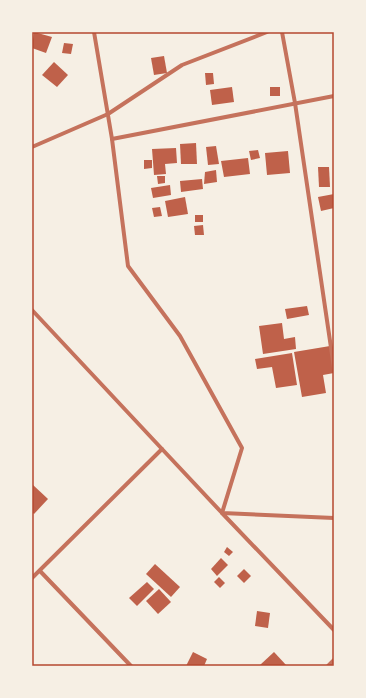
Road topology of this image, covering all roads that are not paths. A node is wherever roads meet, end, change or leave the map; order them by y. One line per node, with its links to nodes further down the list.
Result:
1 (94, 32): 6 (street)
2 (267, 32): 6 (street)
3 (282, 32): 5 (street)
4 (334, 96): 5 (street)
5 (295, 103): 7 (street); 10 (street)
6 (108, 114): 7 (street); 8 (street)
7 (112, 139): 12 (street)
8 (32, 147)
9 (32, 310): 11 (street)
10 (334, 368)
11 (162, 449): 12 (street); 14 (street)
12 (222, 513): 13 (street); 16 (street)
13 (334, 518)
14 (40, 571): 15 (street); 18 (street)
15 (32, 578)
16 (334, 630)
17 (334, 660): 19 (street)
18 (131, 666)
19 (328, 666)

